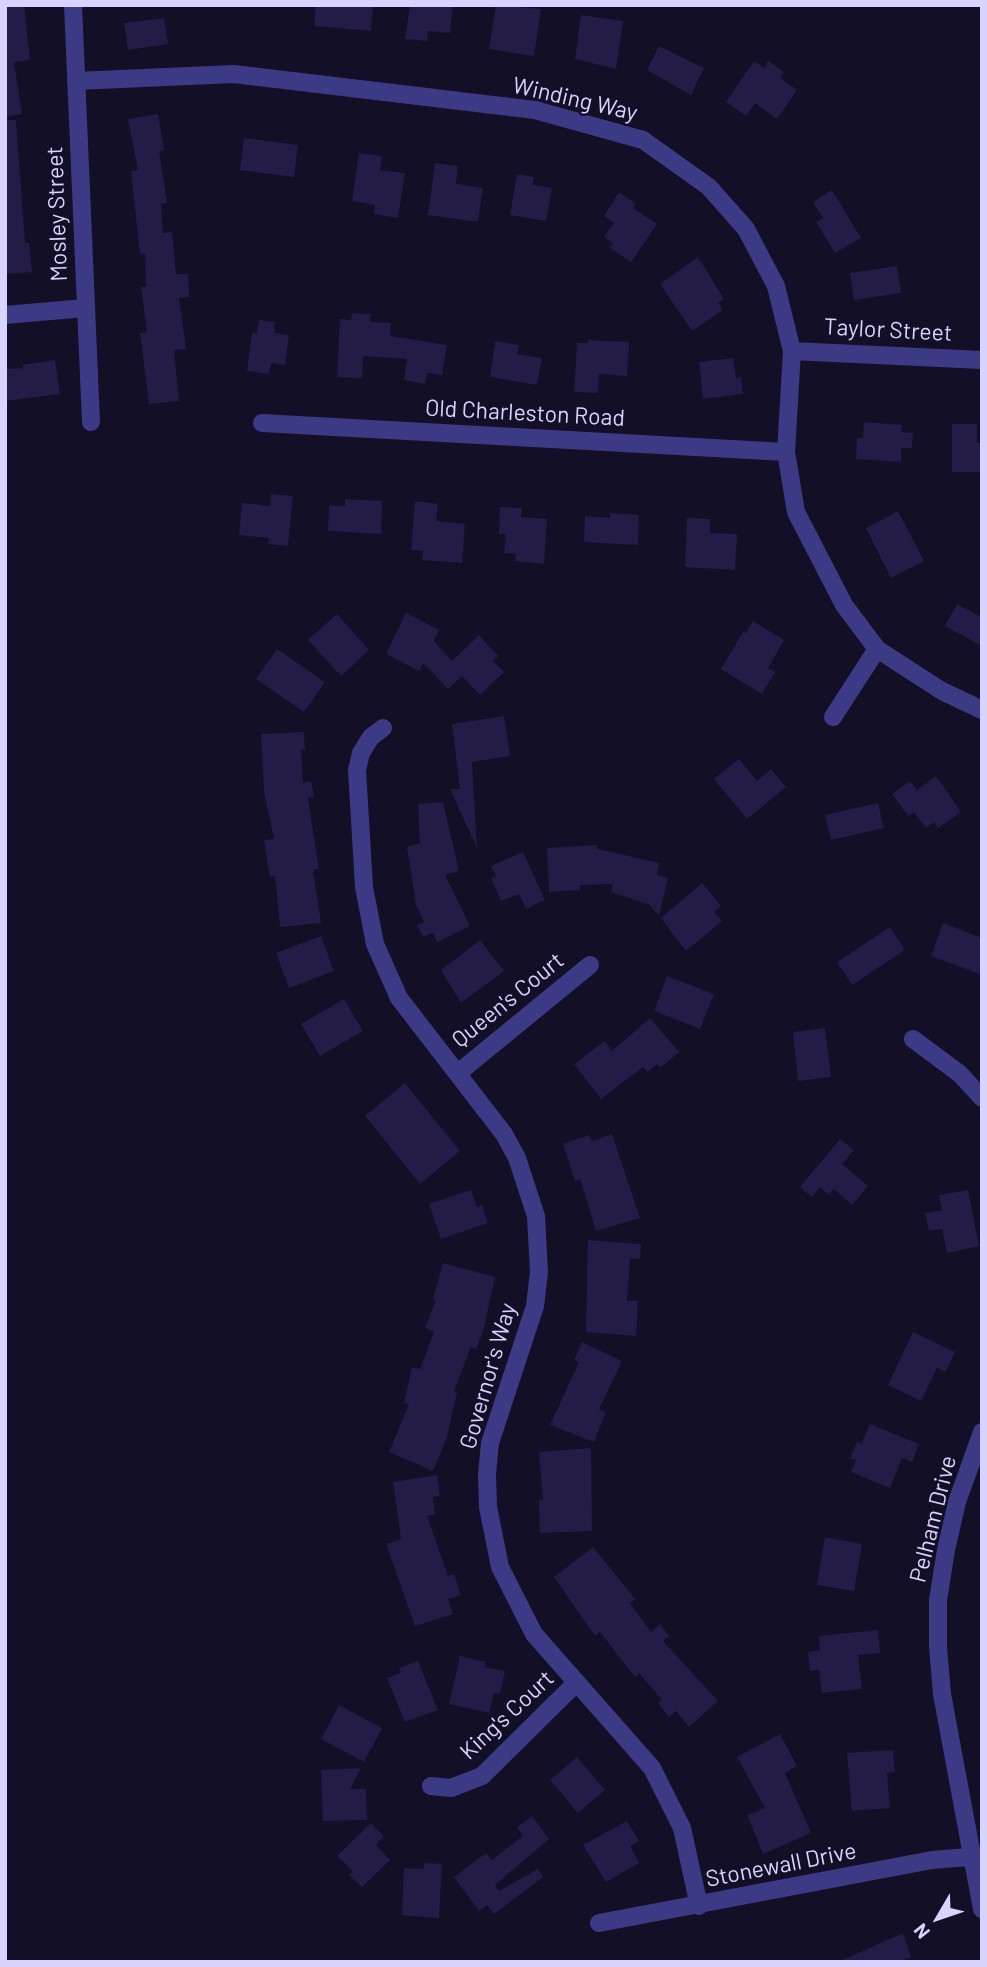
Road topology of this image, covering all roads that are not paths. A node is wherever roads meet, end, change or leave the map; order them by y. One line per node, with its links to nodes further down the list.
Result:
1 (73, 5): 2 (street, Mosley Street)
2 (76, 81): 3 (street, Mosley Street); 5 (street, Winding Way)
3 (85, 309): 4 (street); 7 (street, Mosley Street)
4 (5, 315)
5 (792, 351): 6 (street, Taylor Street); 9 (street, Winding Way)
6 (982, 360)
7 (91, 422)
8 (262, 424): 9 (street, Old Charleston Road)
9 (786, 452): 10 (street, Winding Way)
10 (877, 649): 11 (street, Winding Way); 12 (street)
11 (982, 710)
12 (833, 718)
13 (383, 728): 16 (street, Governor's Way)
14 (590, 965): 16 (street, Queen's Court)
15 (913, 1039): 17 (street)
16 (458, 1073): 19 (street, Governor's Way)
17 (982, 1098)
18 (982, 1432): 21 (street, Pelham Drive)
19 (575, 1684): 20 (street, King's Court); 22 (street, Governor's Way)
20 (431, 1786)
21 (977, 1857): 22 (street, Stonewall Drive); 23 (street, Pelham Drive)
22 (699, 1906): 24 (street, Stonewall Drive)
23 (982, 1909)
24 (599, 1923)

